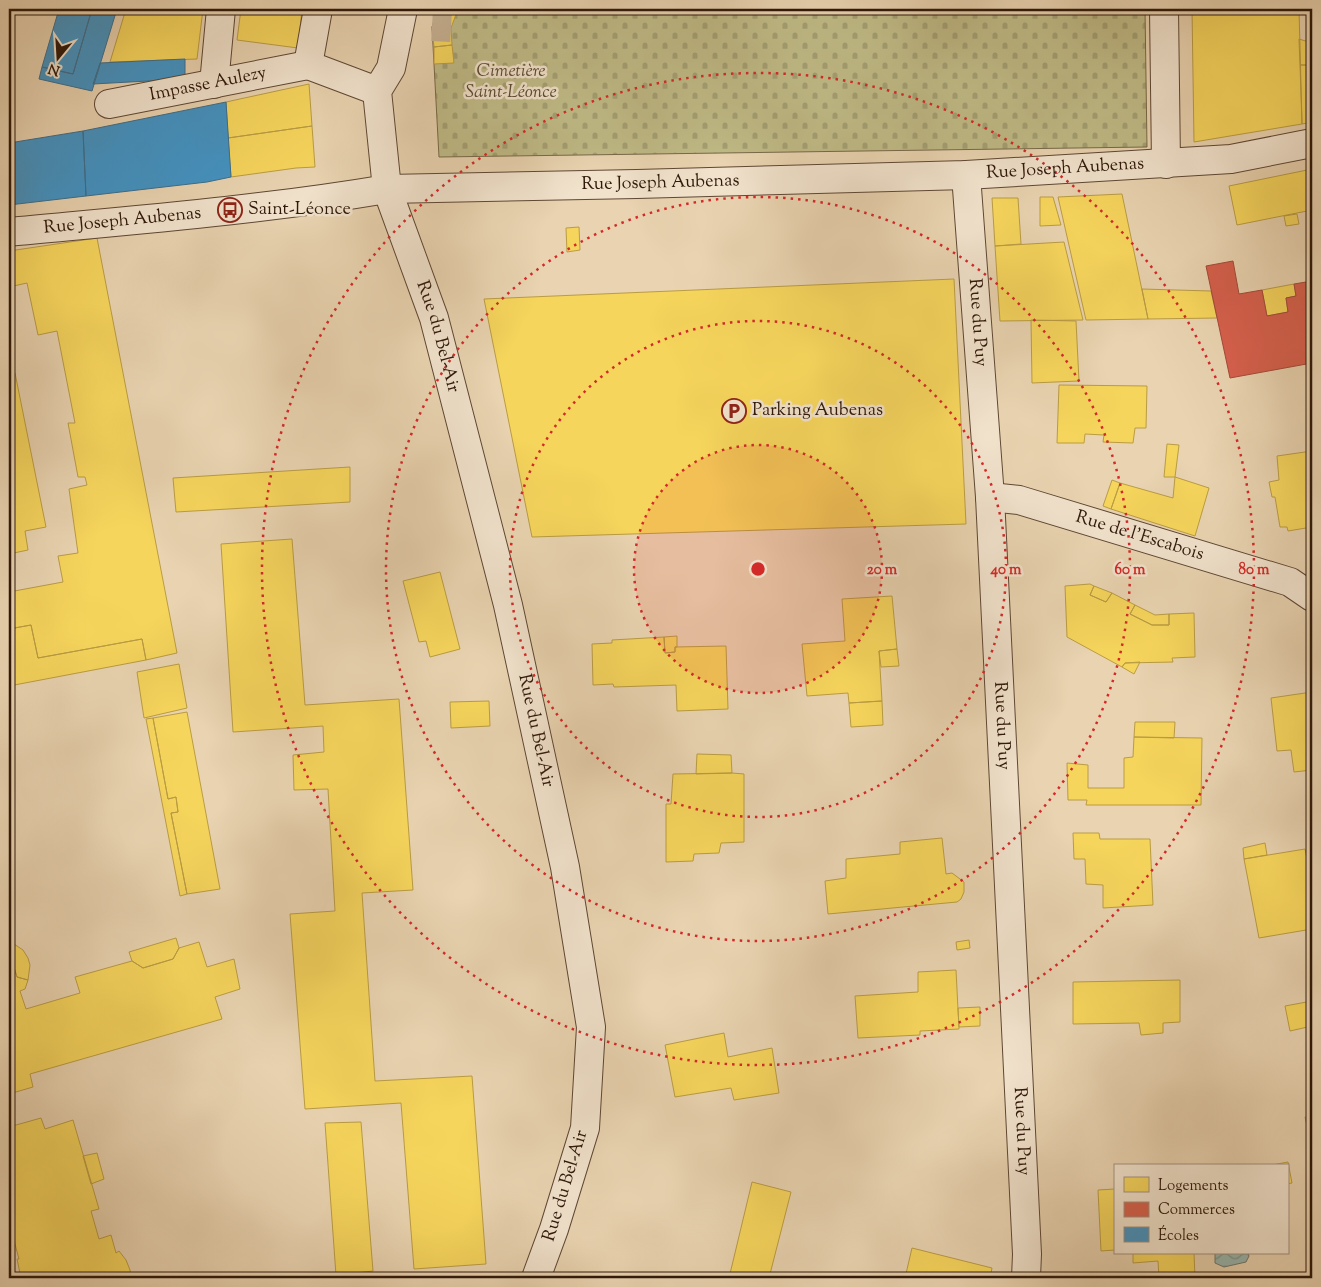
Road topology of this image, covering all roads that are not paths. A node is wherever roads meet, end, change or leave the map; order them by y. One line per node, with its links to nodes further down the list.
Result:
1 (221, 9): 6 (street)
2 (318, 9): 5 (street)
3 (403, 9): 7 (street)
4 (1164, 9): 10 (street)
5 (308, 65): 6 (street, Impasse Aulezy); 7 (street)
6 (214, 84): 8 (street, Impasse Aulezy)
7 (377, 90): 12 (street, Rue du Bel-Air)
8 (108, 104)
9 (1312, 143): 10 (street, Rue Joseph Aubenas)
10 (1166, 164): 11 (street, Rue Joseph Aubenas)
11 (966, 175): 12 (street, Rue Joseph Aubenas); 14 (street, Rue du Puy)
12 (387, 189): 13 (street, Rue Joseph Aubenas); 16 (street, Rue du Bel-Air)
13 (9, 232)
14 (990, 497): 15 (street, Rue de l'Escabois); 17 (street, Rue du Puy)
15 (1312, 597)
16 (536, 1278)
17 (1026, 1278)

